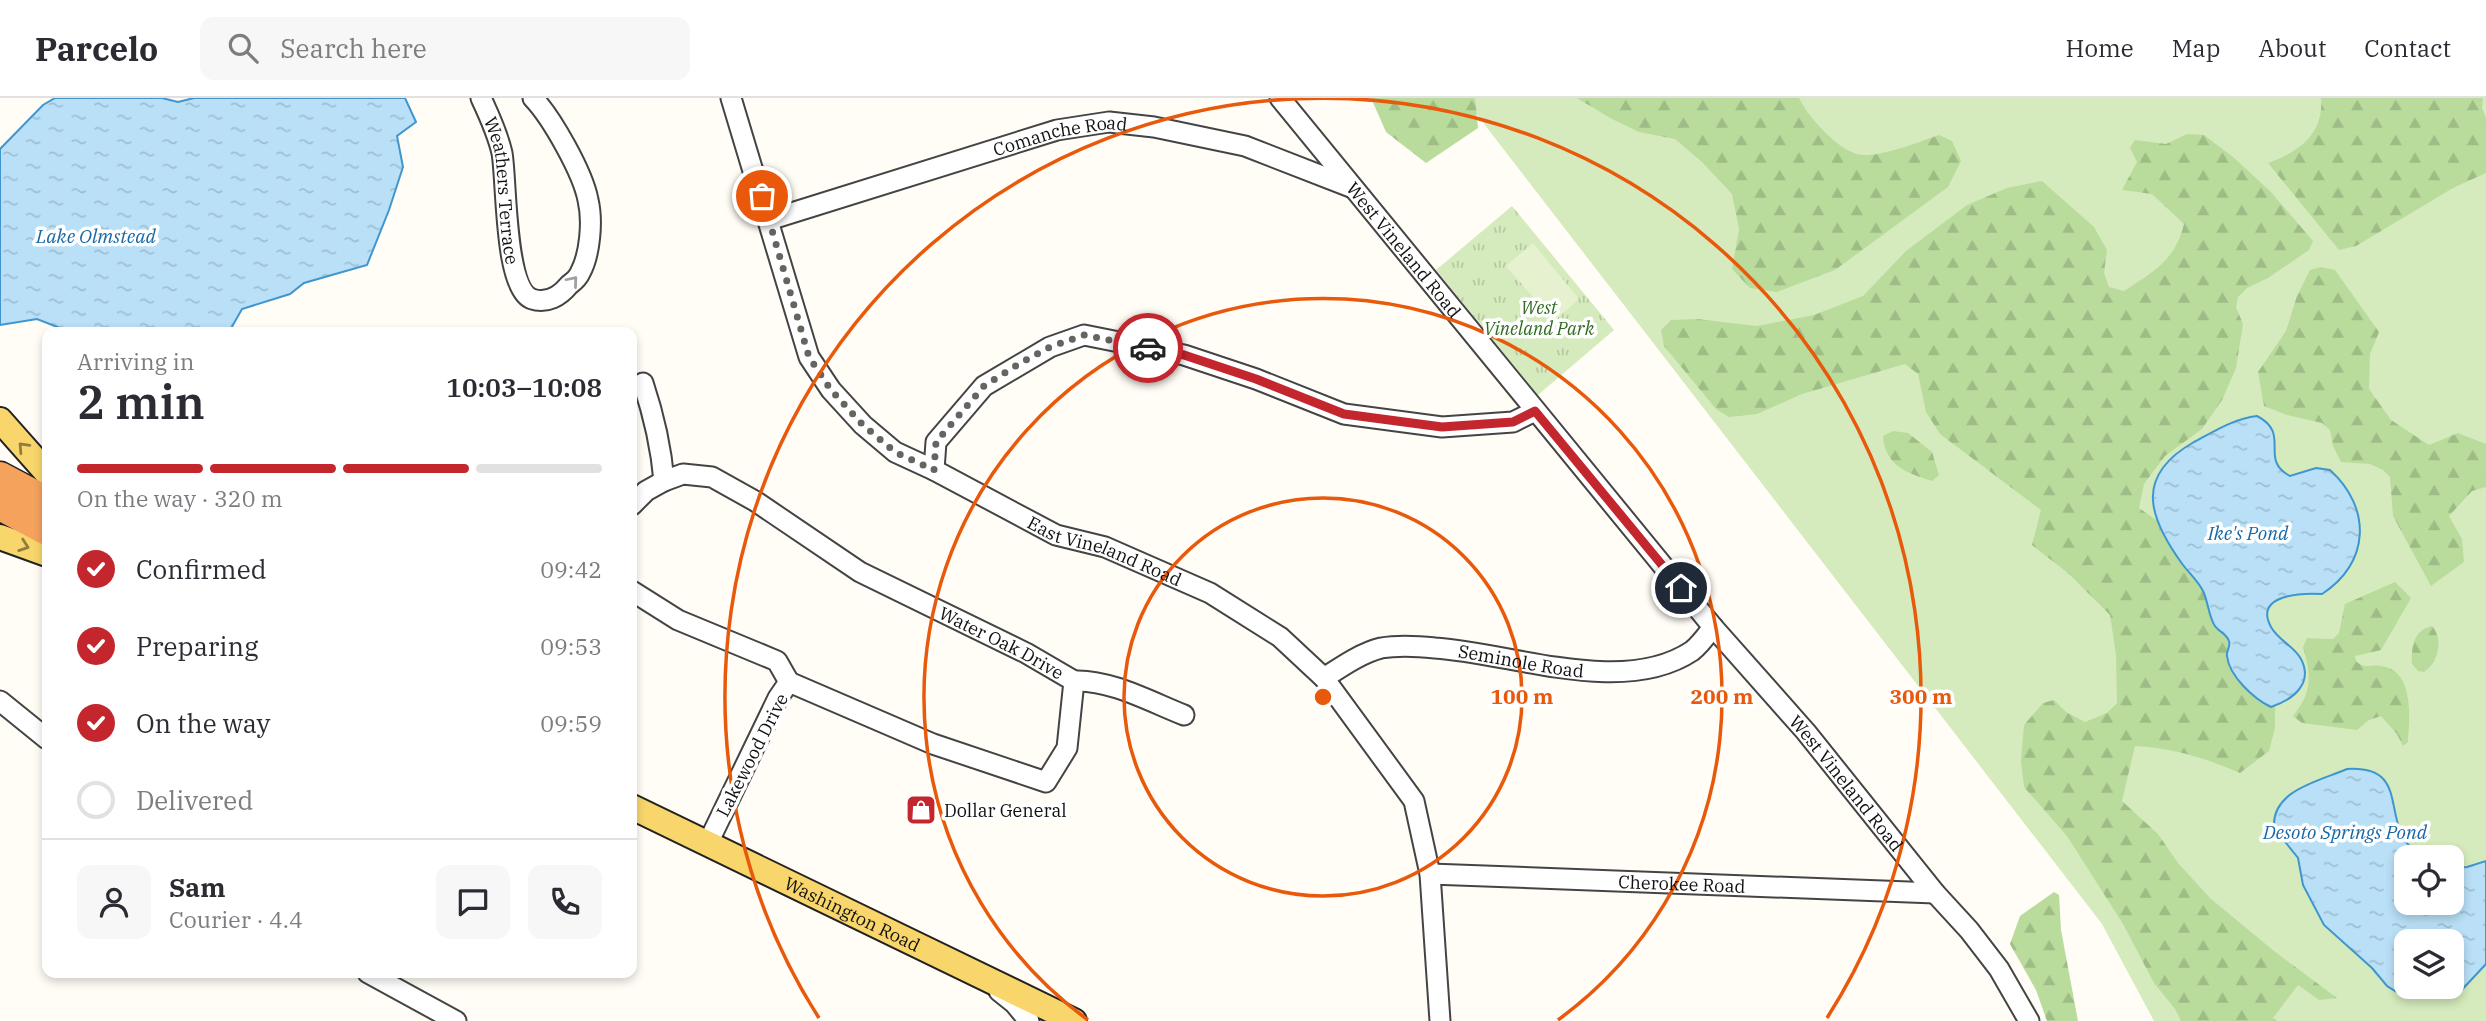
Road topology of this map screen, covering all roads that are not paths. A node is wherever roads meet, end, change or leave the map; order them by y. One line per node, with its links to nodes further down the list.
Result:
1 (481, 98): 2 (street, Weathers Terrace, one-way to 2)
2 (533, 98)
3 (731, 98): 6 (street, East Vineland Road)
4 (1280, 98): 5 (street, West Vineland Road)
5 (1353, 188): 6 (street, Comanche Road); 8 (street, West Vineland Road)
6 (769, 220): 11 (street, East Vineland Road)
7 (643, 383): 13 (street)
8 (1535, 411): 11 (street); 21 (street, West Vineland Road)
9 (0, 420): 10 (main road, one-way to 9)
10 (42, 467)
11 (934, 470): 22 (street, East Vineland Road)
12 (0, 477): 14 (highway)
13 (664, 481): 15 (street, Water Oak Drive); 23 (street, Water Oak Drive)
14 (42, 499)
15 (637, 500)
16 (0, 505): 17 (highway)
17 (42, 527)
18 (0, 537): 19 (main road, one-way to 19)
19 (42, 552)
20 (637, 594): 24 (street, Lakewood Drive)
21 (1713, 627): 22 (street, Seminole Road); 31 (street, West Vineland Road)
22 (1324, 678): 30 (street, East Vineland Road)
23 (1074, 681): 24 (street, Water Oak Drive); 26 (street)
24 (789, 682): 29 (street, Lakewood Drive)
25 (0, 701): 27 (street)
26 (1184, 715)
27 (42, 735)
28 (637, 810): 29 (main road, Washington Road)
29 (708, 845): 32 (main road, Washington Road)
30 (1430, 874): 31 (street, Cherokee Road); 37 (street, East Vineland Road)
31 (1935, 893): 38 (street, West Vineland Road)
32 (979, 975): 35 (street); 36 (main road, Washington Road)
33 (377, 978): 34 (street)
34 (450, 1020)
35 (1029, 1021)
36 (1074, 1021)
37 (1440, 1021)
38 (2029, 1021)

